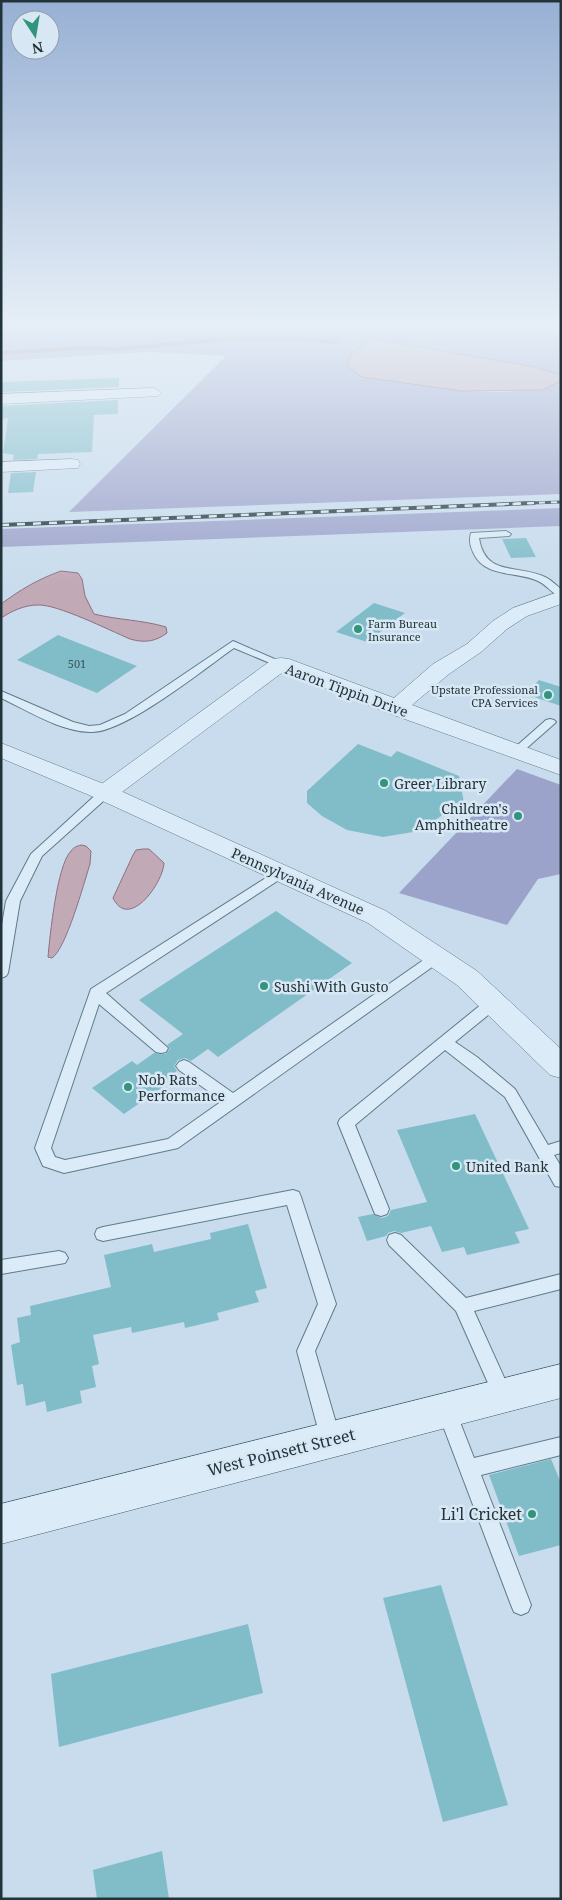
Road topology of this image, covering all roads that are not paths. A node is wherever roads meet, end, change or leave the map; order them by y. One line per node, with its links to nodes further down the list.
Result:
1 (72, 464): 2 (street)
2 (1, 467)
3 (506, 534): 4 (lane)
4 (561, 595): 7 (street)
5 (281, 664): 6 (lane); 7 (street, Aaron Tippin Drive); 12 (street, Aaron Tippin Drive)
6 (1, 694)
7 (396, 708): 10 (street, Aaron Tippin Drive)
8 (550, 722): 10 (lane)
9 (1, 750): 12 (street, Pennsylvania Avenue)
10 (516, 752): 11 (street, Aaron Tippin Drive)
11 (561, 768)
12 (106, 793): 13 (street, Pennsylvania Avenue); 15 (lane)
13 (280, 872): 14 (street, Pennsylvania Avenue); 16 (lane)
14 (437, 957): 17 (street, Pennsylvania Avenue); 22 (lane)
15 (1, 973)
16 (96, 994): 19 (lane); 22 (lane)
17 (493, 1003): 18 (lane); 21 (street, Pennsylvania Avenue)
18 (445, 1042): 24 (lane); 26 (lane)
19 (161, 1048)
20 (184, 1066): 22 (lane)
21 (561, 1068)
22 (233, 1101)
23 (561, 1147): 24 (lane)
24 (544, 1152): 25 (lane)
25 (561, 1181)
26 (381, 1209)
27 (104, 1234): 36 (lane)
28 (395, 1240): 32 (lane)
29 (59, 1258): 30 (lane)
30 (1, 1267)
31 (561, 1281): 32 (lane)
32 (463, 1306): 34 (lane)
33 (561, 1380): 34 (street, West Poinsett Street)
34 (503, 1395): 35 (street, West Poinsett Street)
35 (446, 1410): 36 (street, West Poinsett Street); 38 (lane)
36 (331, 1440): 39 (street, West Poinsett Street)
37 (561, 1446): 38 (lane)
38 (469, 1469): 40 (lane)
39 (1, 1524)
40 (521, 1605)

